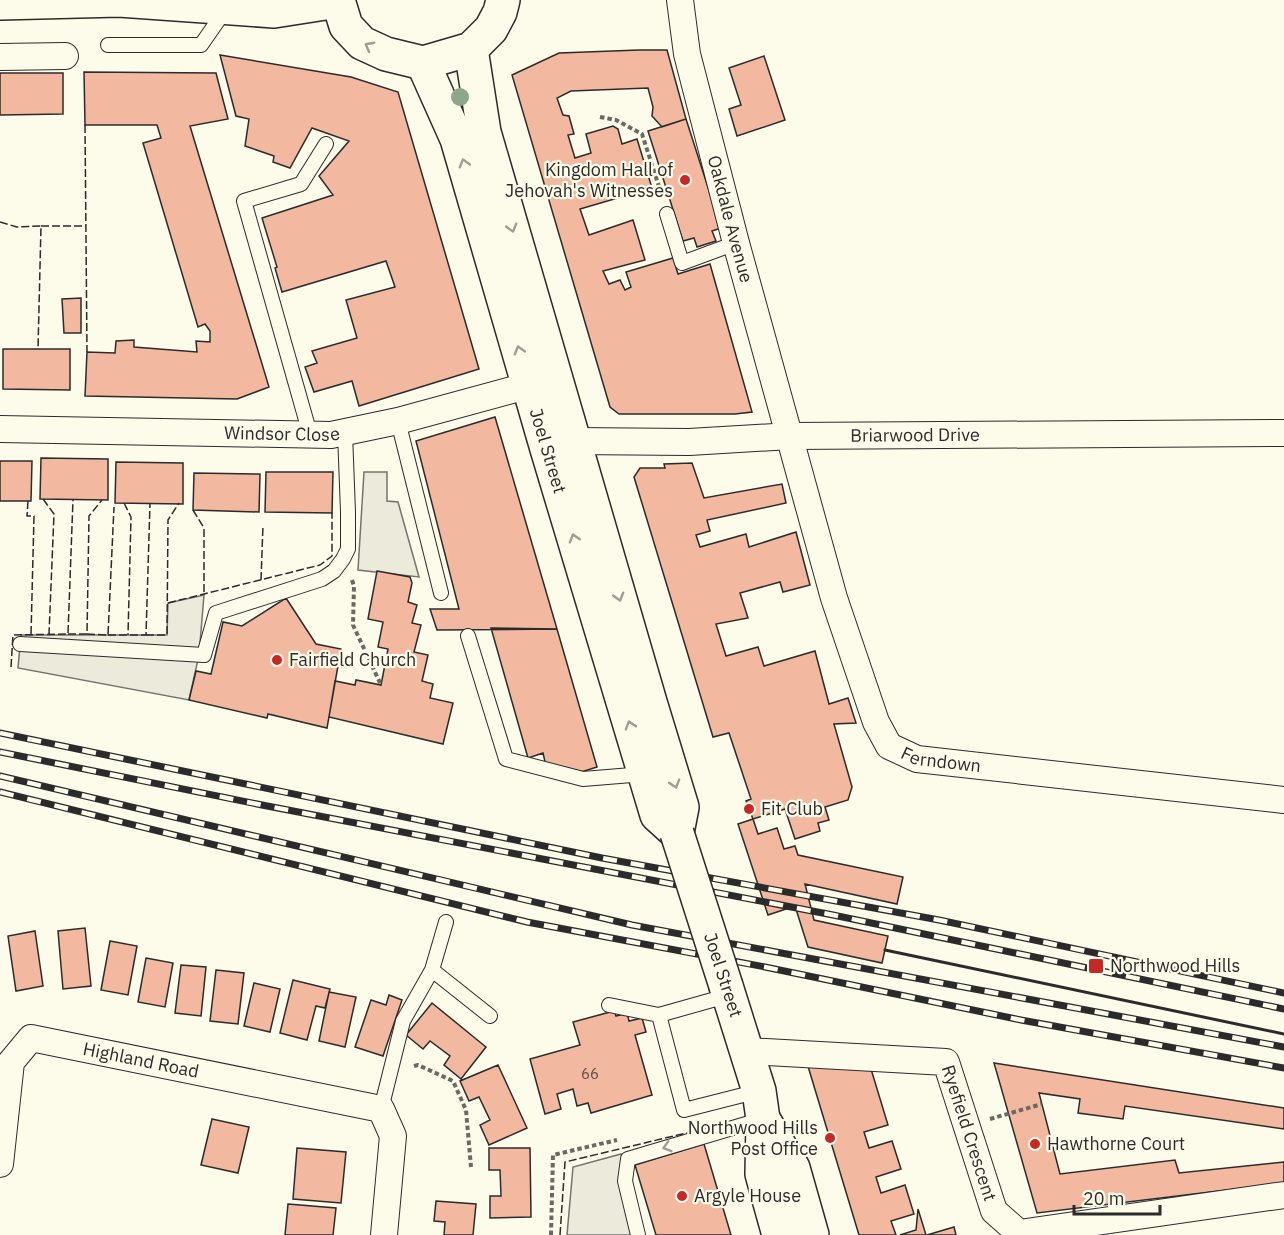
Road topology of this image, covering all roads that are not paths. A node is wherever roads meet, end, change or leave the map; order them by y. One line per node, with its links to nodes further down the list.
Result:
1 (338, 0): 5 (main road); 10 (main road, one-way to 1)
2 (503, 0): 7 (main road)
3 (680, 0): 13 (street, Oakdale Avenue)
4 (0, 3): 5 (main road)
5 (227, 8): 6 (lane)
6 (108, 45)
7 (471, 49): 10 (main road); 14 (main road, Joel Street, one-way to 14)
8 (65, 56): 9 (street)
9 (0, 57)
10 (423, 63): 14 (main road, Joel Street, one-way to 10)
11 (326, 144): 19 (lane)
12 (667, 214): 13 (lane)
13 (736, 243): 20 (street, Oakdale Avenue)
14 (542, 382): 15 (street, Windsor Close); 21 (main road, Joel Street)
15 (398, 421): 17 (street, Windsor Close); 22 (lane)
16 (0, 429): 19 (street, Windsor Close)
17 (345, 433): 19 (street, Windsor Close); 24 (lane)
18 (1284, 433): 20 (street, Briarwood Drive)
19 (310, 434)
20 (791, 436): 21 (street, Briarwood Drive); 26 (street, Ferndown)
21 (560, 445): 25 (main road, Joel Street, one-way to 21); 27 (main road, Joel Street, one-way to 27)
22 (441, 593)
23 (468, 636): 25 (lane)
24 (20, 644)
25 (644, 774): 27 (main road, Joel Street)
26 (1284, 800)
27 (677, 833): 30 (main road, Joel Street, bridge)
28 (447, 922): 29 (lane)
29 (432, 970): 33 (lane); 36 (lane)
30 (728, 991): 32 (lane); 34 (main road, Joel Street)
31 (609, 1005): 32 (lane)
32 (659, 1015): 35 (lane)
33 (490, 1016)
34 (747, 1051): 35 (main road, Joel Street); 38 (street, Ryefield Crescent)
35 (761, 1105): 40 (lane, one-way to 40); 41 (main road, Joel Street); 42 (main road, Joel Street)
36 (381, 1109): 37 (street, Highland Road); 39 (street)
37 (0, 1164)
38 (1284, 1195)
39 (384, 1235)
40 (638, 1235)
41 (779, 1235)
42 (812, 1235)

